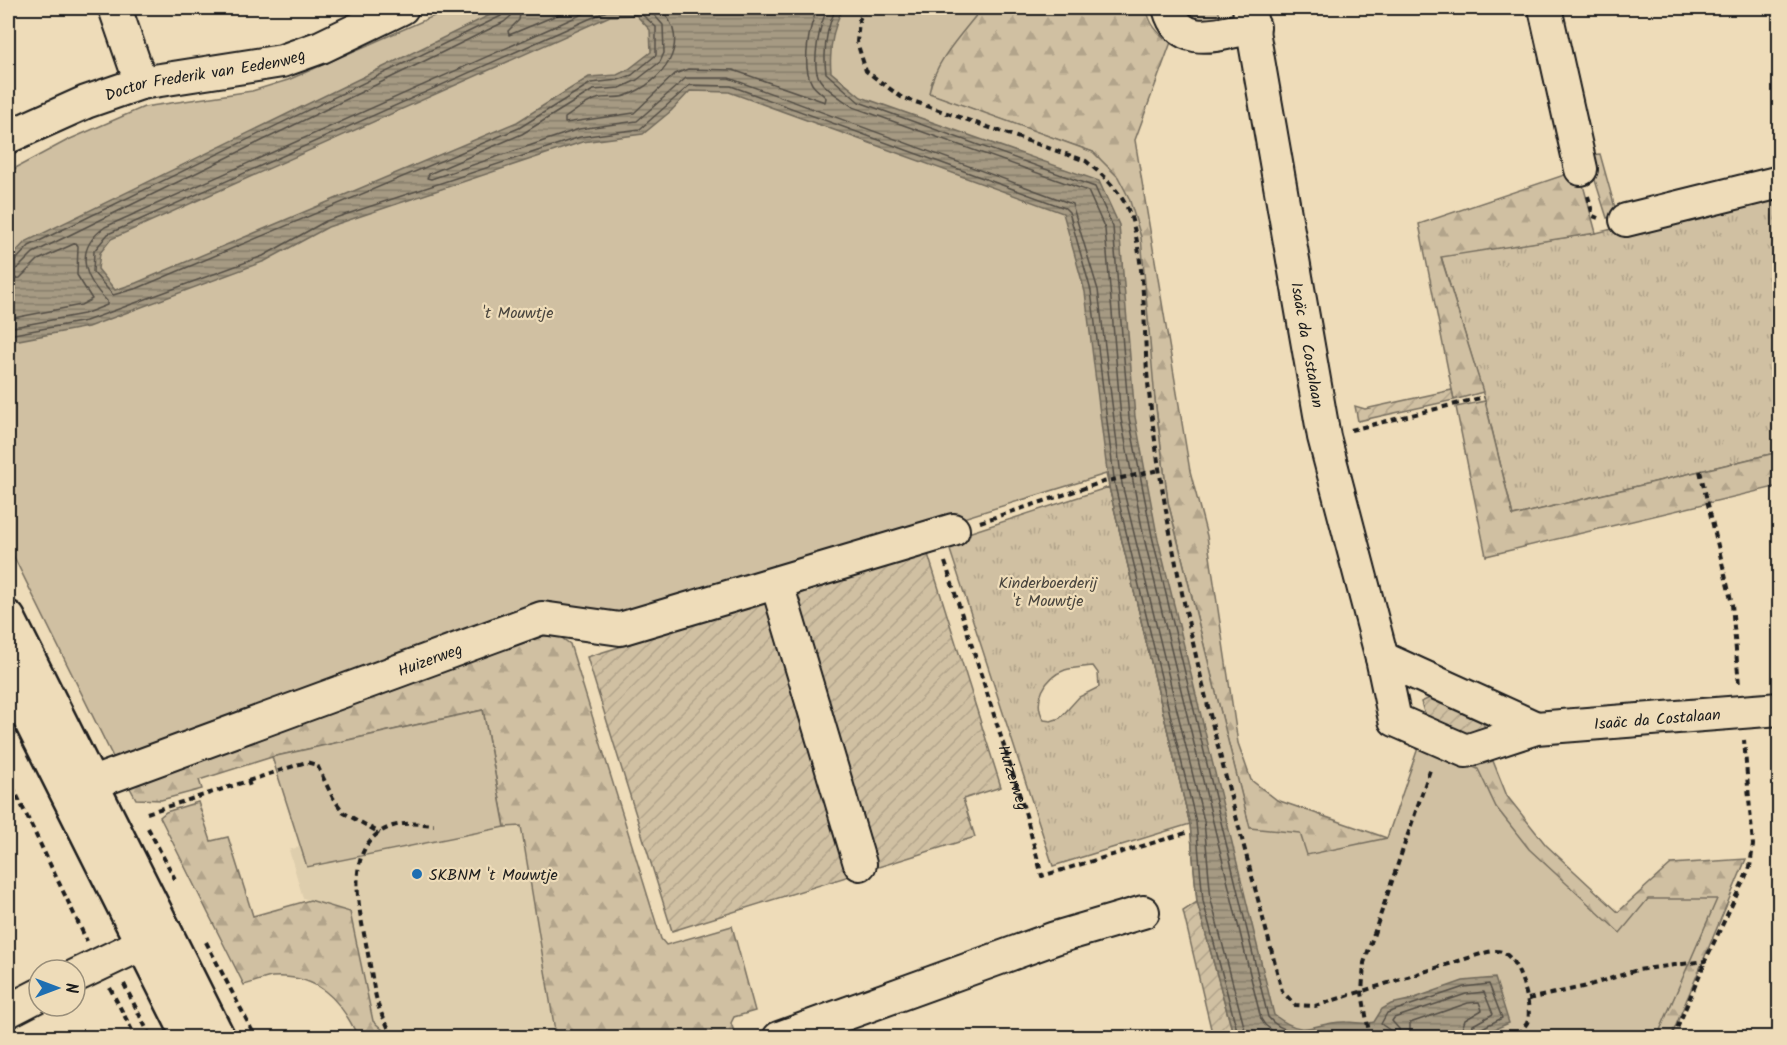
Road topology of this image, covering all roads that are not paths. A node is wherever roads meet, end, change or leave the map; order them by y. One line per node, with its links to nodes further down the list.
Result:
1 (115, 8): 6 (street)
2 (402, 8): 6 (street, Doctor Frederik van Eedenweg)
3 (1169, 8): 5 (street, Isaäc da Costalaan)
4 (1545, 8): 8 (street)
5 (1252, 17): 14 (street, Isaäc da Costalaan)
6 (141, 83): 7 (street, Doctor Frederik van Eedenweg)
7 (8, 137)
8 (1581, 169)
9 (1779, 182): 10 (street)
10 (1626, 220)
11 (945, 533): 12 (street, Huizerweg)
12 (777, 584): 18 (street, Huizerweg); 19 (street)
13 (8, 618): 18 (main road)
14 (1382, 658): 17 (street, Isaäc da Costalaan); 17 (street, Isaäc da Costalaan)
15 (8, 675): 21 (main road)
16 (1779, 709): 17 (street, Isaäc da Costalaan)
17 (1536, 728)
18 (90, 784): 21 (main road)
19 (860, 864)
20 (1143, 912): 27 (street)
21 (154, 938): 22 (street); 25 (main road); 26 (main road)
22 (87, 970)
23 (27, 1001): 24 (street)
24 (8, 1011)
25 (190, 1038)
26 (218, 1038)
27 (779, 1038)

